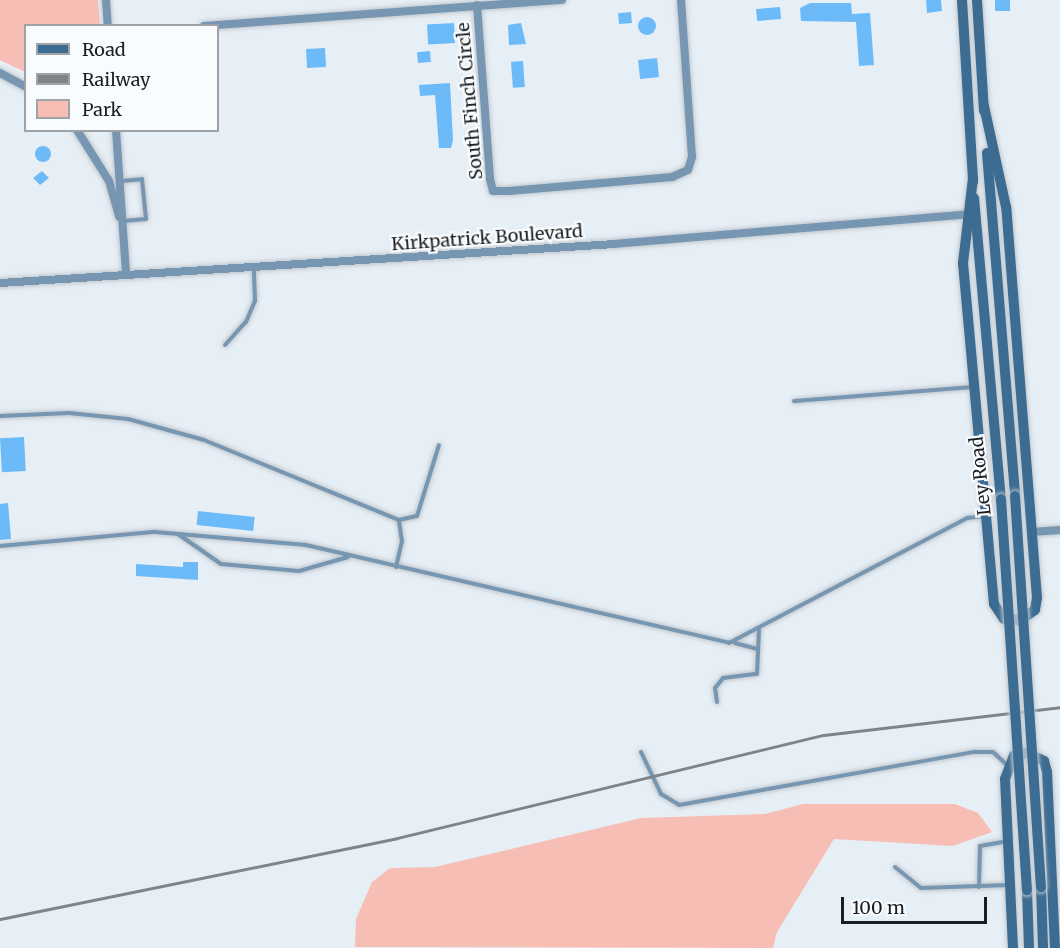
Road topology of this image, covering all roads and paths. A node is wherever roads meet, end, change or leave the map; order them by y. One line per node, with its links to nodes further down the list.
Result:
1 (106, 0): 7 (street)
2 (562, 0): 6 (street)
3 (681, 0): 6 (street, South Finch Circle)
4 (962, 0): 15 (main road, Ley Road)
5 (977, 0): 11 (main road, Ley Road)
6 (477, 5): 8 (street)
7 (108, 24)
8 (219, 25)
9 (0, 73): 10 (street)
10 (24, 86)
11 (984, 106): 17 (main road, Ley Road); 30 (main road)
12 (78, 132): 18 (street)
13 (116, 132): 14 (street)
14 (120, 181): 16 (street); 16 (lane)
15 (971, 214): 17 (main road); 19 (street, Kirkpatrick Boulevard); 23 (main road); 47 (main road, Ley Road, bridge)
16 (123, 221): 18 (street)
17 (992, 223): 48 (main road, Ley Road, bridge)
18 (123, 231): 20 (street)
19 (254, 267): 20 (street, Kirkpatrick Boulevard); 22 (lane)
20 (126, 274): 21 (street, Kirkpatrick Boulevard)
21 (0, 283)
22 (225, 345)
23 (974, 387): 24 (lane); 27 (main road)
24 (794, 401)
25 (0, 416): 28 (lane)
26 (439, 445): 28 (lane)
27 (986, 516): 30 (main road); 35 (lane)
28 (399, 520): 34 (lane)
29 (1060, 530): 30 (street)
30 (1032, 532)
31 (177, 534): 32 (lane); 33 (lane); 33 (lane)
32 (0, 546)
33 (348, 556): 34 (lane)
34 (396, 567): 36 (lane)
35 (761, 627): 36 (lane); 37 (lane)
36 (734, 643): 37 (lane)
37 (758, 649): 38 (lane)
38 (717, 702)
39 (641, 752): 40 (lane)
40 (1007, 765): 41 (main road); 45 (main road)
41 (1008, 841): 43 (main road); 44 (lane)
42 (895, 867): 44 (lane)
43 (1010, 885): 44 (lane); 46 (main road)
44 (980, 887)
45 (1057, 916): 49 (main road)
46 (1013, 948)
47 (1029, 948)
48 (1043, 948)
49 (1055, 948)

